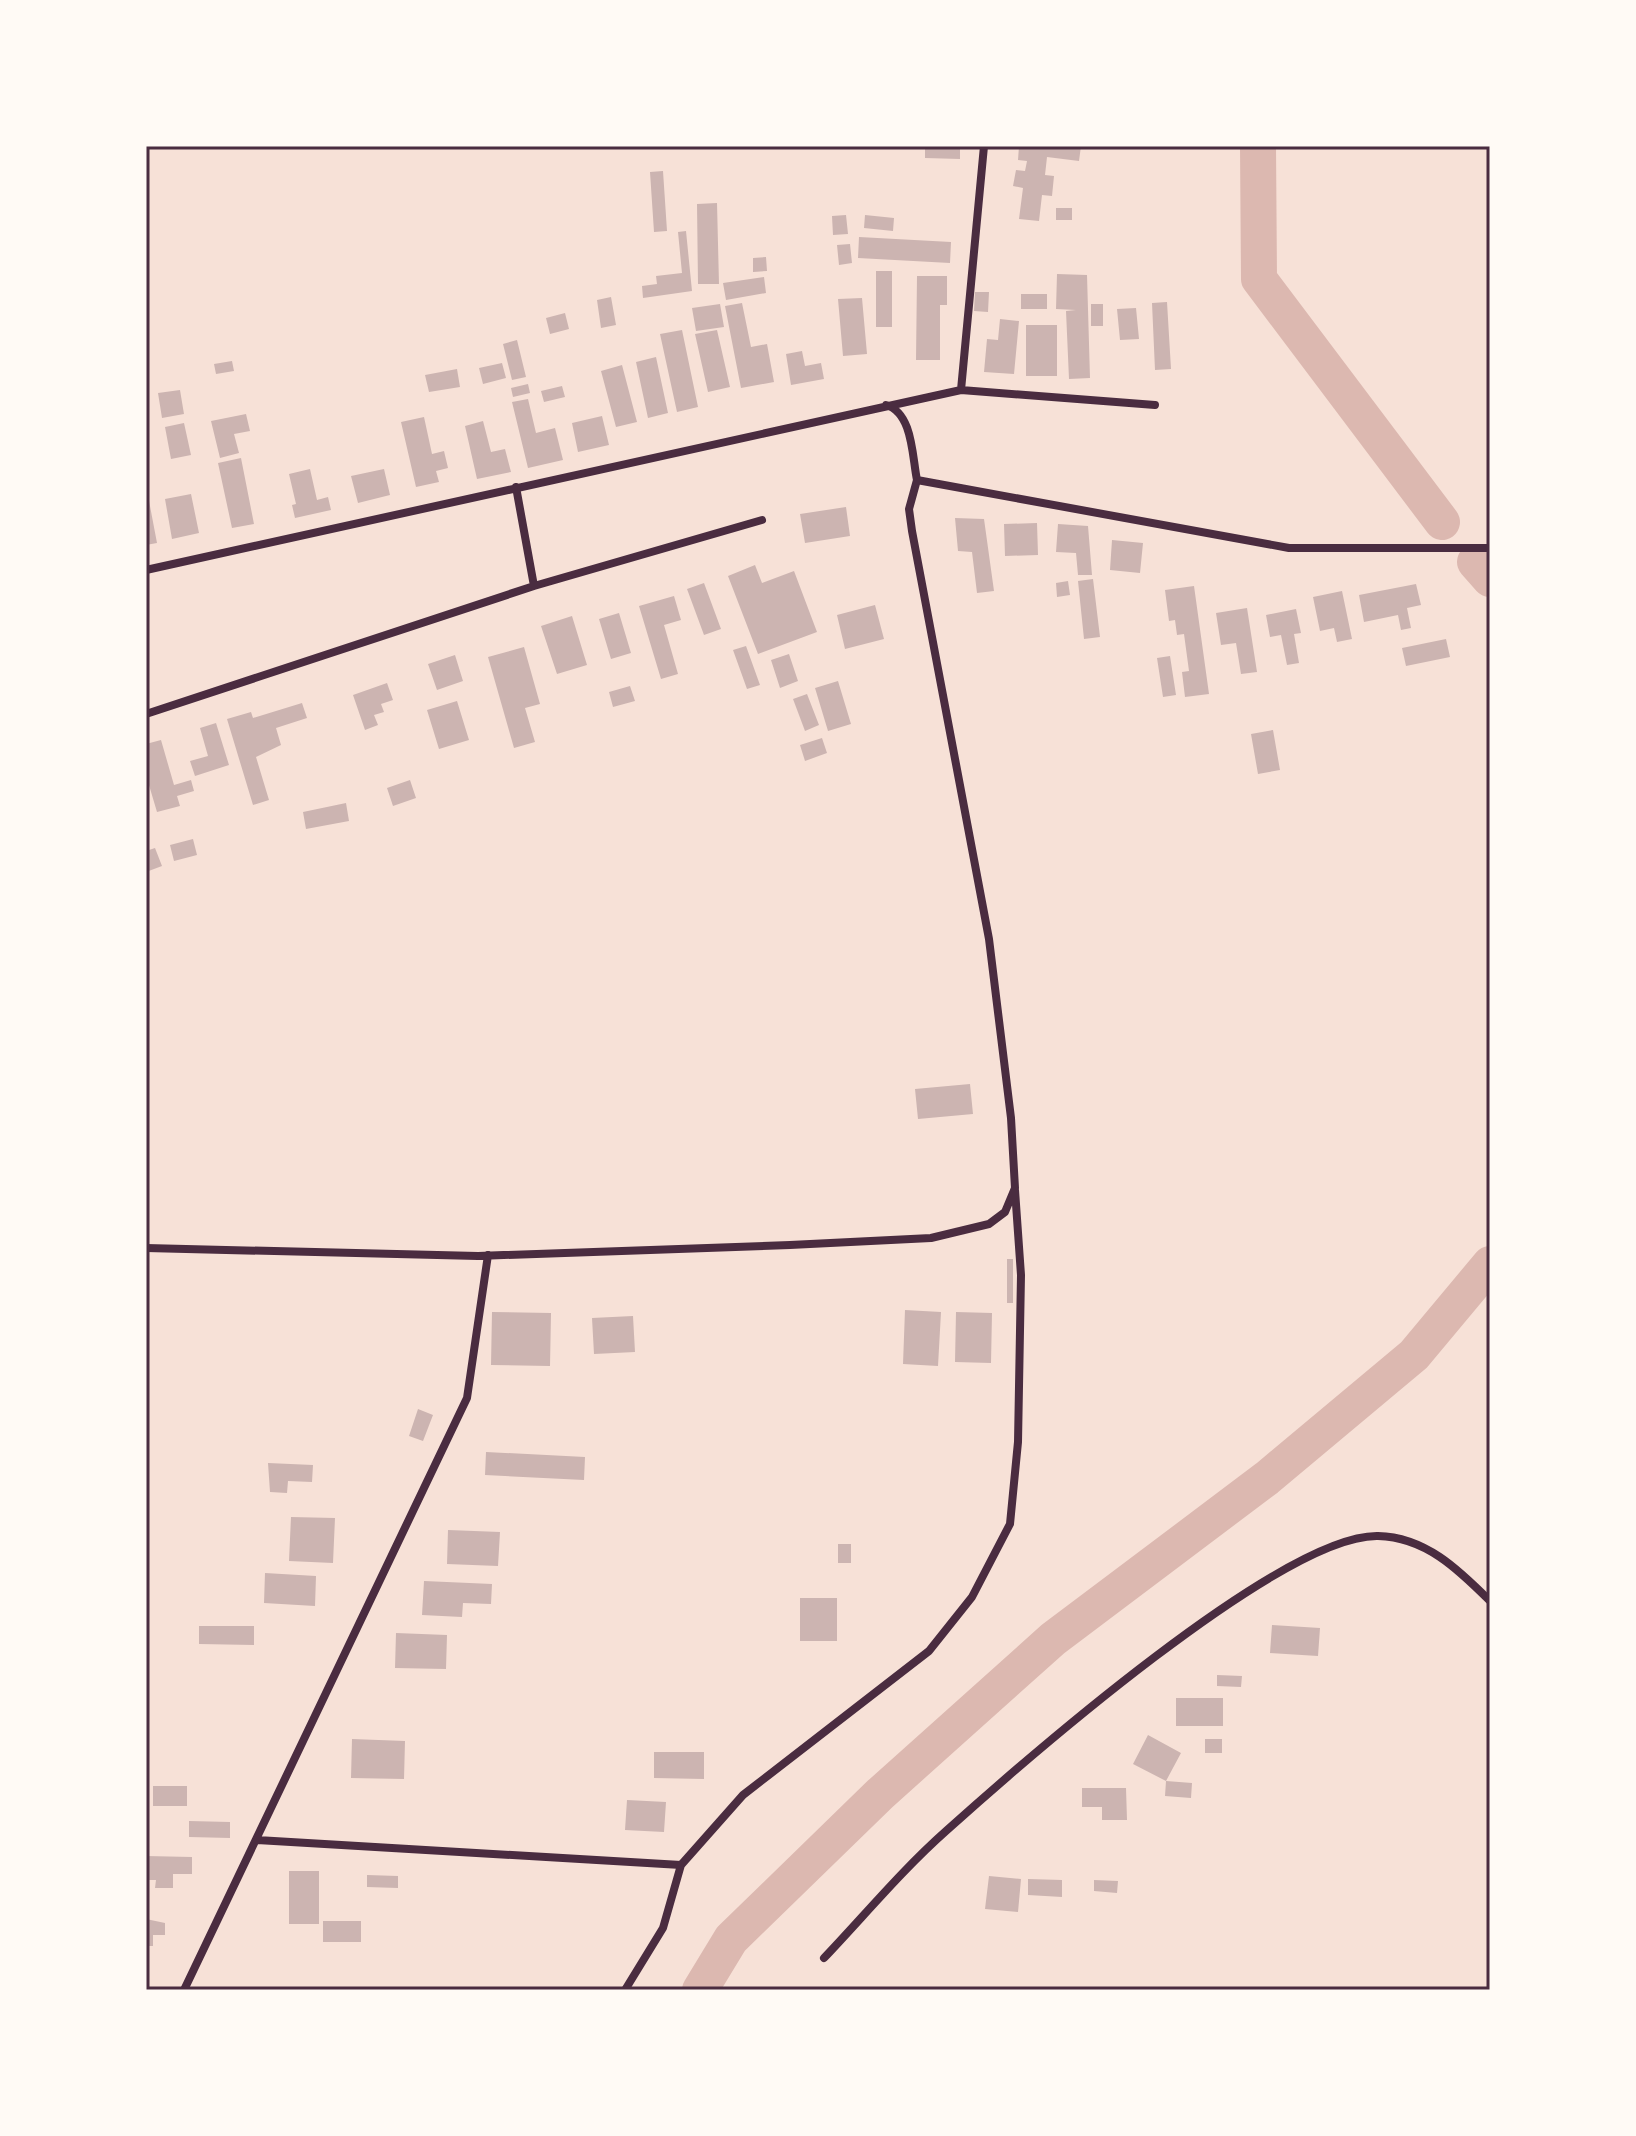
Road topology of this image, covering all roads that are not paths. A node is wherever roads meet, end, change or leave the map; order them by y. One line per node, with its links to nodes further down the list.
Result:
1 (984, 146): 2 (street)
2 (961, 390): 3 (street); 4 (street)
3 (886, 405): 5 (street); 6 (street)
4 (1155, 405)
5 (917, 480): 8 (street); 12 (street)
6 (516, 487): 9 (street); 10 (street)
7 (762, 520): 10 (street)
8 (1490, 548)
9 (146, 570)
10 (534, 586): 11 (street)
11 (146, 714)
12 (1015, 1188): 14 (street); 17 (street)
13 (146, 1248): 14 (street)
14 (488, 1255): 16 (street)
15 (1490, 1601): 18 (street)
16 (257, 1840): 17 (street); 19 (street)
17 (681, 1865): 20 (street)
18 (824, 1958)
19 (184, 1990)
20 (625, 1990)

